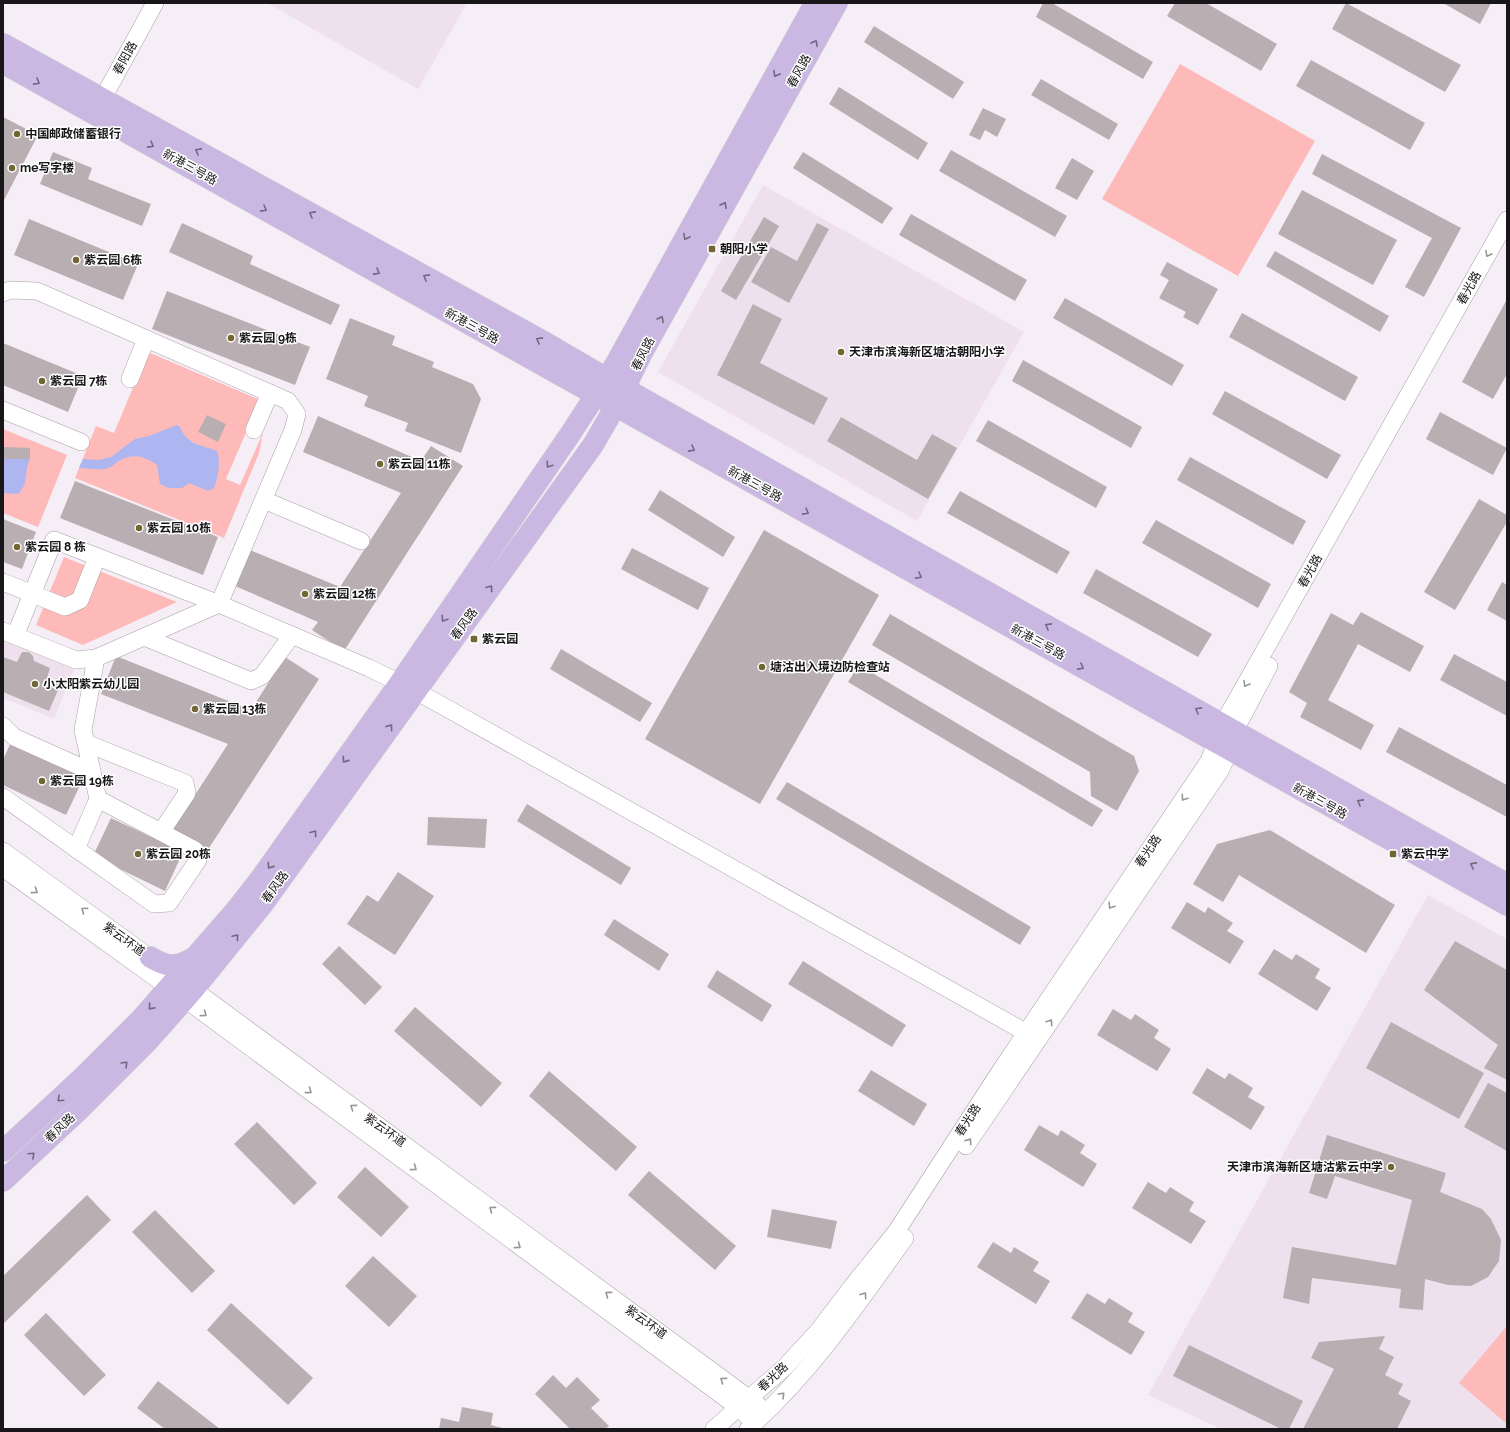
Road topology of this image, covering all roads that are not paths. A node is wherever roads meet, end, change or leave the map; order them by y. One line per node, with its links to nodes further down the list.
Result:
1 (154, 3): 6 (street, 春阳路)
2 (815, 3): 11 (main road, 春风路, one-way to 11)
3 (837, 3): 11 (main road, 春风路, one-way to 3)
4 (3, 44): 6 (main road, 新港三号路)
5 (3, 63): 6 (main road, 新港三号路, one-way to 6)
6 (99, 106): 12 (main road, 新港三号路, one-way to 6); 15 (main road, 新港三号路, one-way to 15)
7 (1507, 220): 33 (street, 春光路, one-way to 33)
8 (1507, 244): 33 (street, 春光路)
9 (3, 293): 10 (street)
10 (146, 339): 13 (street); 14 (street)
11 (634, 349): 12 (main road); 15 (main road, 春风路)
12 (573, 359): 15 (main road, 新港三号路)
13 (130, 378)
14 (270, 393): 18 (street); 21 (street)
15 (611, 393): 17 (main road, 新港三号路); 20 (main road, 春风路); 31 (main road, 春风路, one-way to 31)
16 (3, 410): 19 (street)
17 (665, 422): 20 (main road); 33 (main road, 新港三号路)
18 (254, 430)
19 (81, 442)
20 (593, 445): 31 (main road, 春风路, one-way to 20)
21 (264, 500): 22 (street); 26 (street)
22 (361, 541)
23 (98, 557): 25 (street); 25 (street); 26 (street)
24 (3, 582): 25 (street)
25 (32, 594): 27 (street)
26 (219, 604): 28 (street); 29 (street)
27 (9, 634): 30 (street)
28 (292, 635): 29 (street); 31 (street)
29 (144, 637): 30 (street)
30 (96, 658): 34 (street)
31 (407, 688): 45 (main road, 春风路); 47 (street)
32 (3, 726): 35 (street)
33 (1226, 737): 42 (main road, 新港三号路, one-way to 33); 43 (main road, 新港三号路); 47 (street, 春光路)
34 (86, 743): 35 (street); 38 (street)
35 (92, 772): 37 (street)
36 (3, 797): 39 (street)
37 (98, 799): 38 (street); 39 (street)
38 (161, 832): 39 (street)
39 (76, 849)
40 (3, 851): 44 (street, 紫云环道, one-way to 40)
41 (3, 868): 44 (street, 紫云环道, one-way to 44)
42 (1507, 884)
43 (1507, 905)
44 (144, 962): 45 (main road); 46 (street, 紫云环道)
45 (204, 962): 46 (main road, 春风路)
46 (180, 986): 48 (main road, 春风路, one-way to 48); 49 (main road, 春风路, one-way to 46); 50 (street, 紫云环道)
47 (1032, 1036): 50 (street, 春光路); 51 (street, 春光路, one-way to 47)
48 (3, 1151)
49 (3, 1181)
50 (744, 1404): 51 (street, 紫云环道); 52 (street, 春光路)
51 (756, 1421)
52 (714, 1429)

